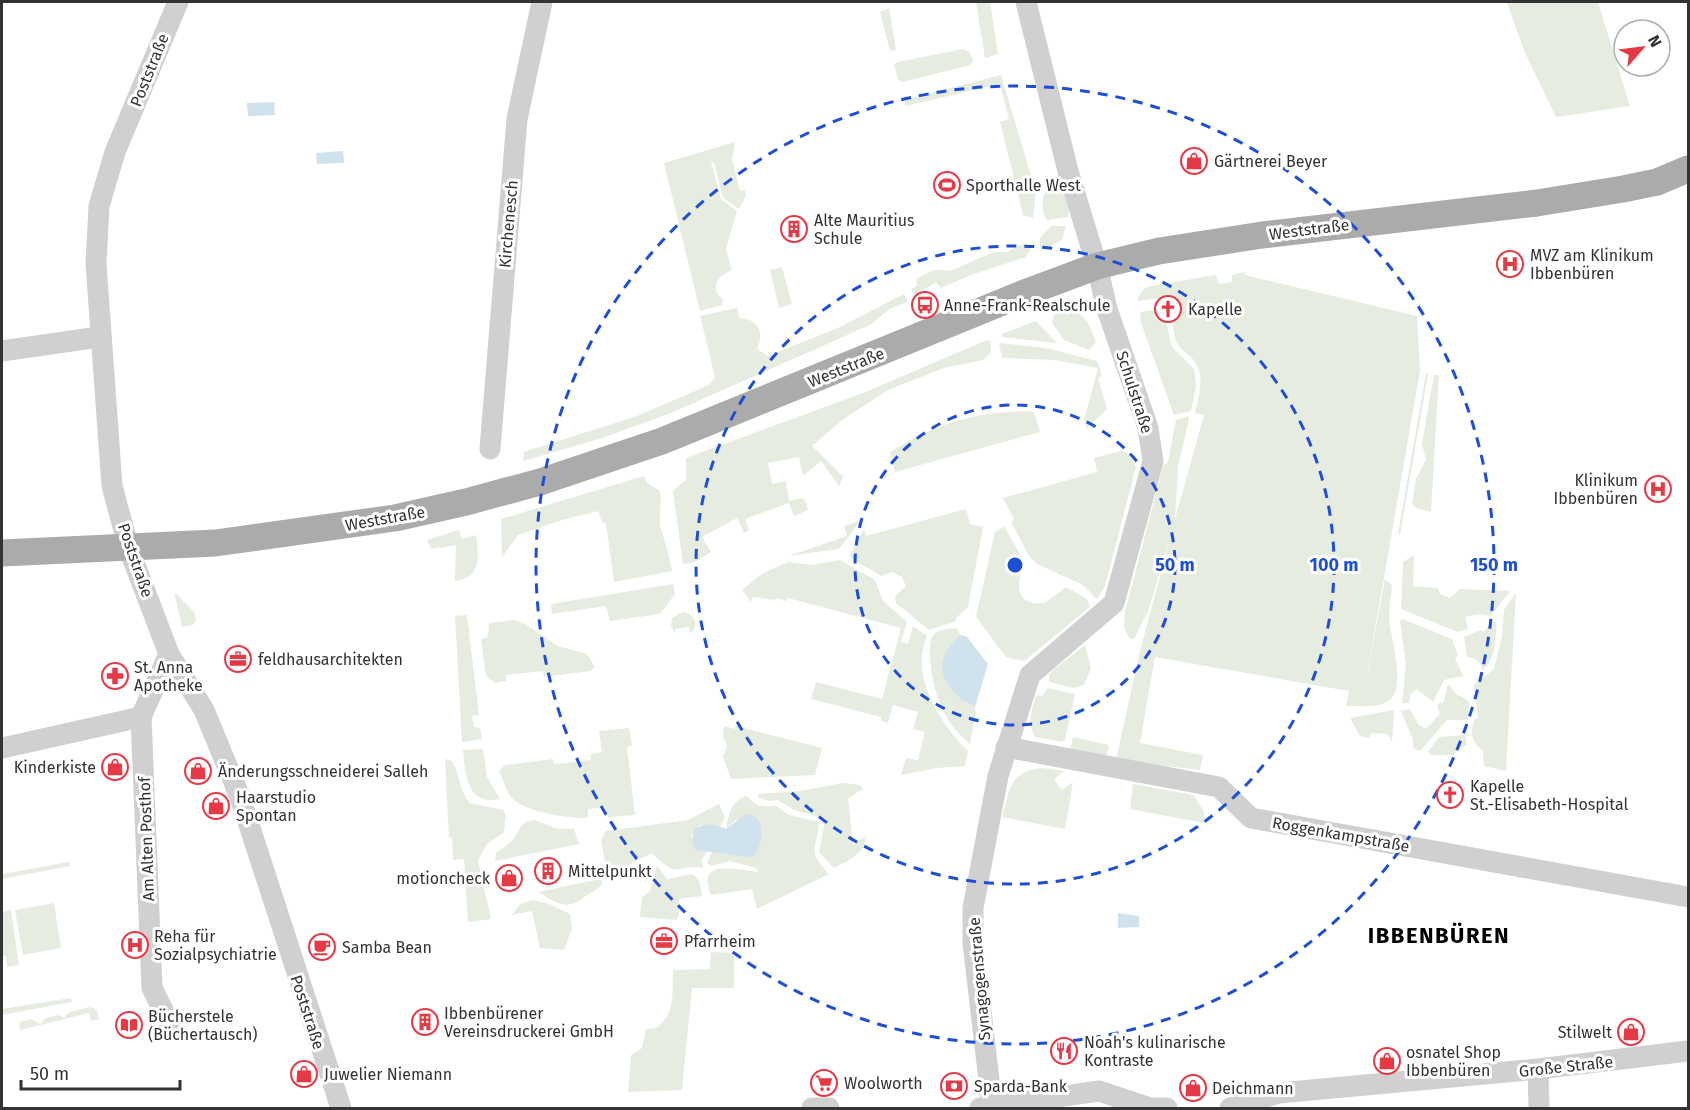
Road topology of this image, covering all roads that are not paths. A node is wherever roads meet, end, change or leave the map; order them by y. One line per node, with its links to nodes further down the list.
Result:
1 (178, 2): 6 (street, Poststraße)
2 (542, 2): 8 (street, Kirchenesch)
3 (1026, 2): 5 (street, Schulstraße)
4 (1689, 169): 5 (main road, Weststraße)
5 (1097, 266): 9 (main road, Weststraße); 13 (street, Schulstraße)
6 (99, 337): 7 (street); 9 (street, Poststraße)
7 (2, 351)
8 (490, 448)
9 (129, 549): 10 (main road, Weststraße); 11 (street, Poststraße)
10 (2, 553)
11 (169, 654): 12 (street, Am Alten Posthof); 19 (street, Poststraße)
12 (141, 717): 14 (street); 16 (street, Am Alten Posthof)
13 (1006, 747): 15 (street, Roggenkampstraße); 20 (street, Synagogenstraße)
14 (2, 748)
15 (1689, 897)
16 (171, 1026)
17 (1689, 1051): 18 (street, Große Straße)
18 (1538, 1069): 24 (street, Große Straße); 25 (street)
19 (339, 1104)
20 (993, 1107): 21 (street)
21 (1152, 1107)
22 (812, 1108): 23 (street)
23 (829, 1108)
24 (1230, 1108)
25 (1539, 1108)

